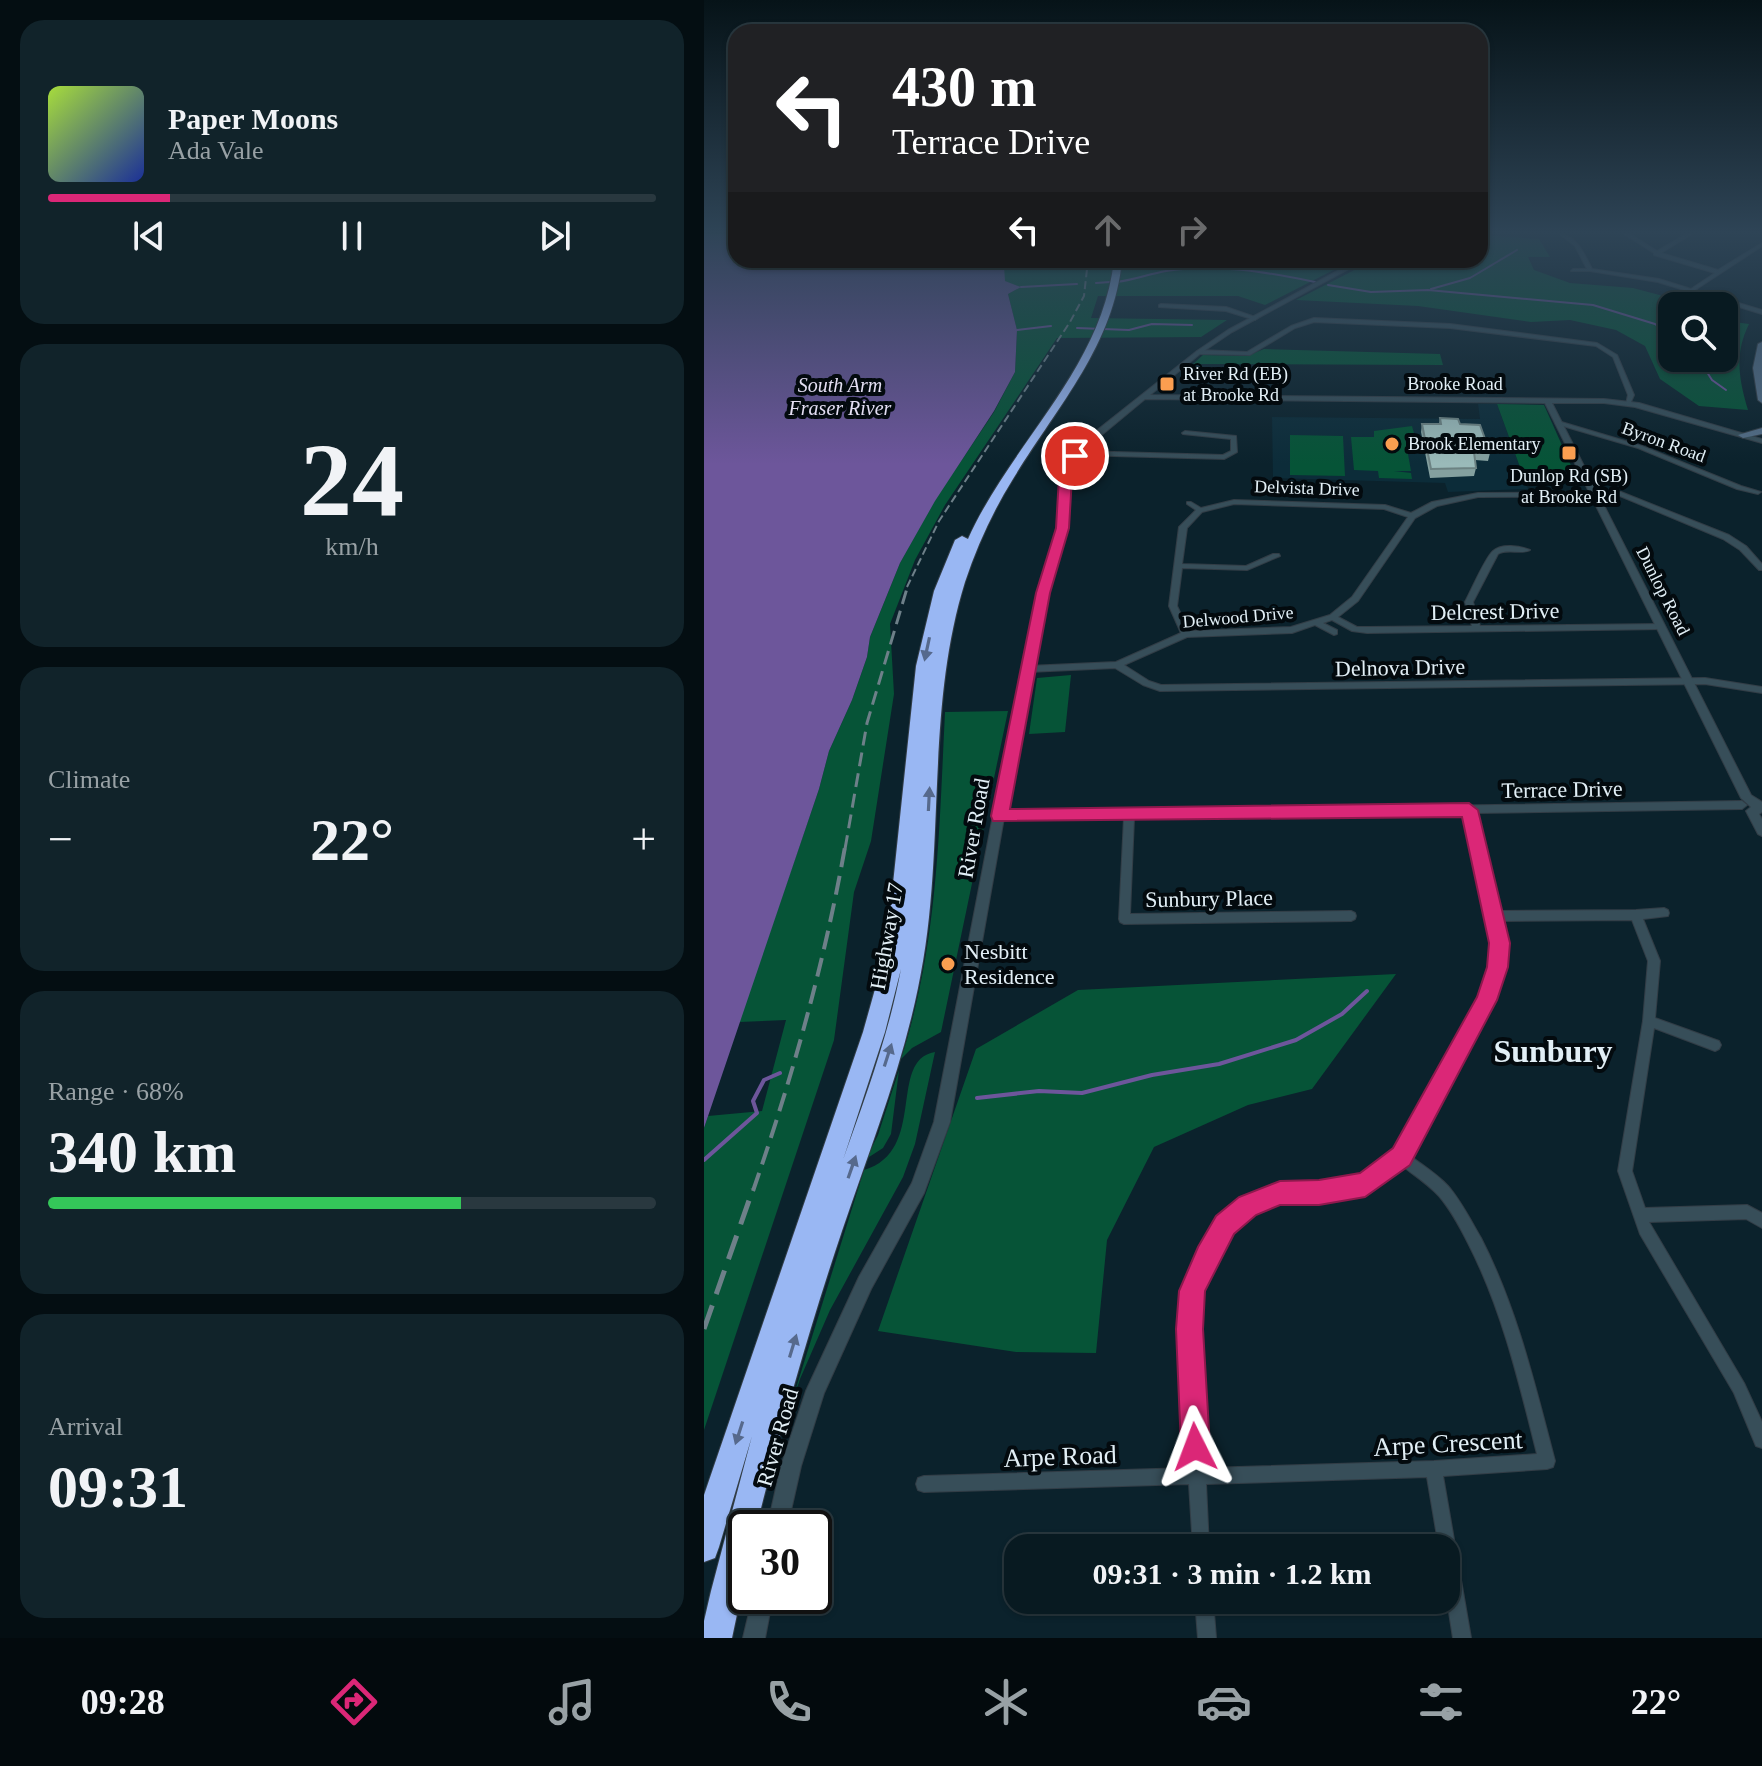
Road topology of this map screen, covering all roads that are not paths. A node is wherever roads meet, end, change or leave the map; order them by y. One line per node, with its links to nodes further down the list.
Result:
1 (1103, 310): 50 (highway, Highway 17)
2 (1225, 310): 4 (street)
3 (1269, 310): 4 (street)
4 (1255, 318): 6 (street)
5 (1762, 344): 11 (main road)
6 (1199, 352): 8 (street); 12 (street)
7 (1259, 382): 9 (street)
8 (1143, 397): 9 (street, Brooke Road); 18 (street)
9 (1259, 399): 10 (street, Brooke Road)
10 (1547, 400): 12 (street, Brooke Road); 13 (street, Dunlop Road)
11 (1762, 400)
12 (1628, 403): 16 (street, Brooke Road)
13 (1558, 423): 19 (street, Dunlop Road); 20 (street, Byron Road)
14 (1762, 431): 16 (main road)
15 (1185, 433): 18 (street)
16 (1743, 435): 17 (street, Brooke Road)
17 (1762, 441)
18 (1077, 453): 35 (street, River Road)
19 (1593, 492): 23 (street); 27 (street); 30 (street, Dunlop Road)
20 (1758, 492)
21 (1189, 503): 22 (street)
22 (1200, 510): 23 (street, Delvista Drive); 26 (street)
23 (1412, 516): 28 (street, Delwood Drive)
24 (1526, 550): 31 (street)
25 (1276, 556): 26 (street)
26 (1178, 566): 33 (street)
27 (1762, 568)
28 (1333, 617): 29 (street, Delwood Drive); 31 (street, Delcrest Drive)
29 (1317, 623): 32 (street); 33 (street, Delwood Drive)
30 (1661, 627): 31 (street, Delcrest Drive); 36 (street, Dunlop Road)
31 (1477, 629)
32 (1334, 632)
33 (1186, 634): 34 (street, Delwood Drive)
34 (1117, 665): 35 (street, Delwood Drive); 36 (street, Delnova Drive)
35 (1028, 669): 41 (street, River Road)
36 (1689, 681): 37 (street, Delnova Drive); 38 (street, Dunlop Road)
37 (1762, 690)
38 (1752, 805): 39 (street, Terrace Drive); 42 (street, Dunlop Road)
39 (1469, 810): 40 (street, Terrace Drive); 46 (street)
40 (1129, 815): 41 (street, Terrace Drive); 45 (street, Sunbury Place)
41 (1000, 816): 57 (street, River Road)
42 (1762, 831)
43 (1664, 913): 44 (street)
44 (1636, 915): 46 (street); 47 (street)
45 (1351, 916)
46 (1495, 916): 49 (street)
47 (1649, 1021): 48 (street); 51 (street)
48 (1715, 1045)
49 (1401, 1157): 54 (street, Arpe Crescent); 55 (street)
50 (828, 1202): 59 (highway, Highway 17, one-way to 59); 62 (highway, Highway 17, one-way to 50)
51 (1641, 1215): 52 (street); 53 (street)
52 (1762, 1221)
53 (1762, 1440)
54 (1434, 1469): 55 (street, Arpe Crescent); 65 (street)
55 (1197, 1476): 56 (street, Arpe Road); 58 (street)
56 (924, 1484)
57 (781, 1510)
58 (1200, 1534)
59 (704, 1547)
60 (759, 1614): 63 (street)
61 (1205, 1614): 64 (street)
62 (716, 1638)
63 (754, 1638)
64 (1207, 1638)
65 (1462, 1638)

